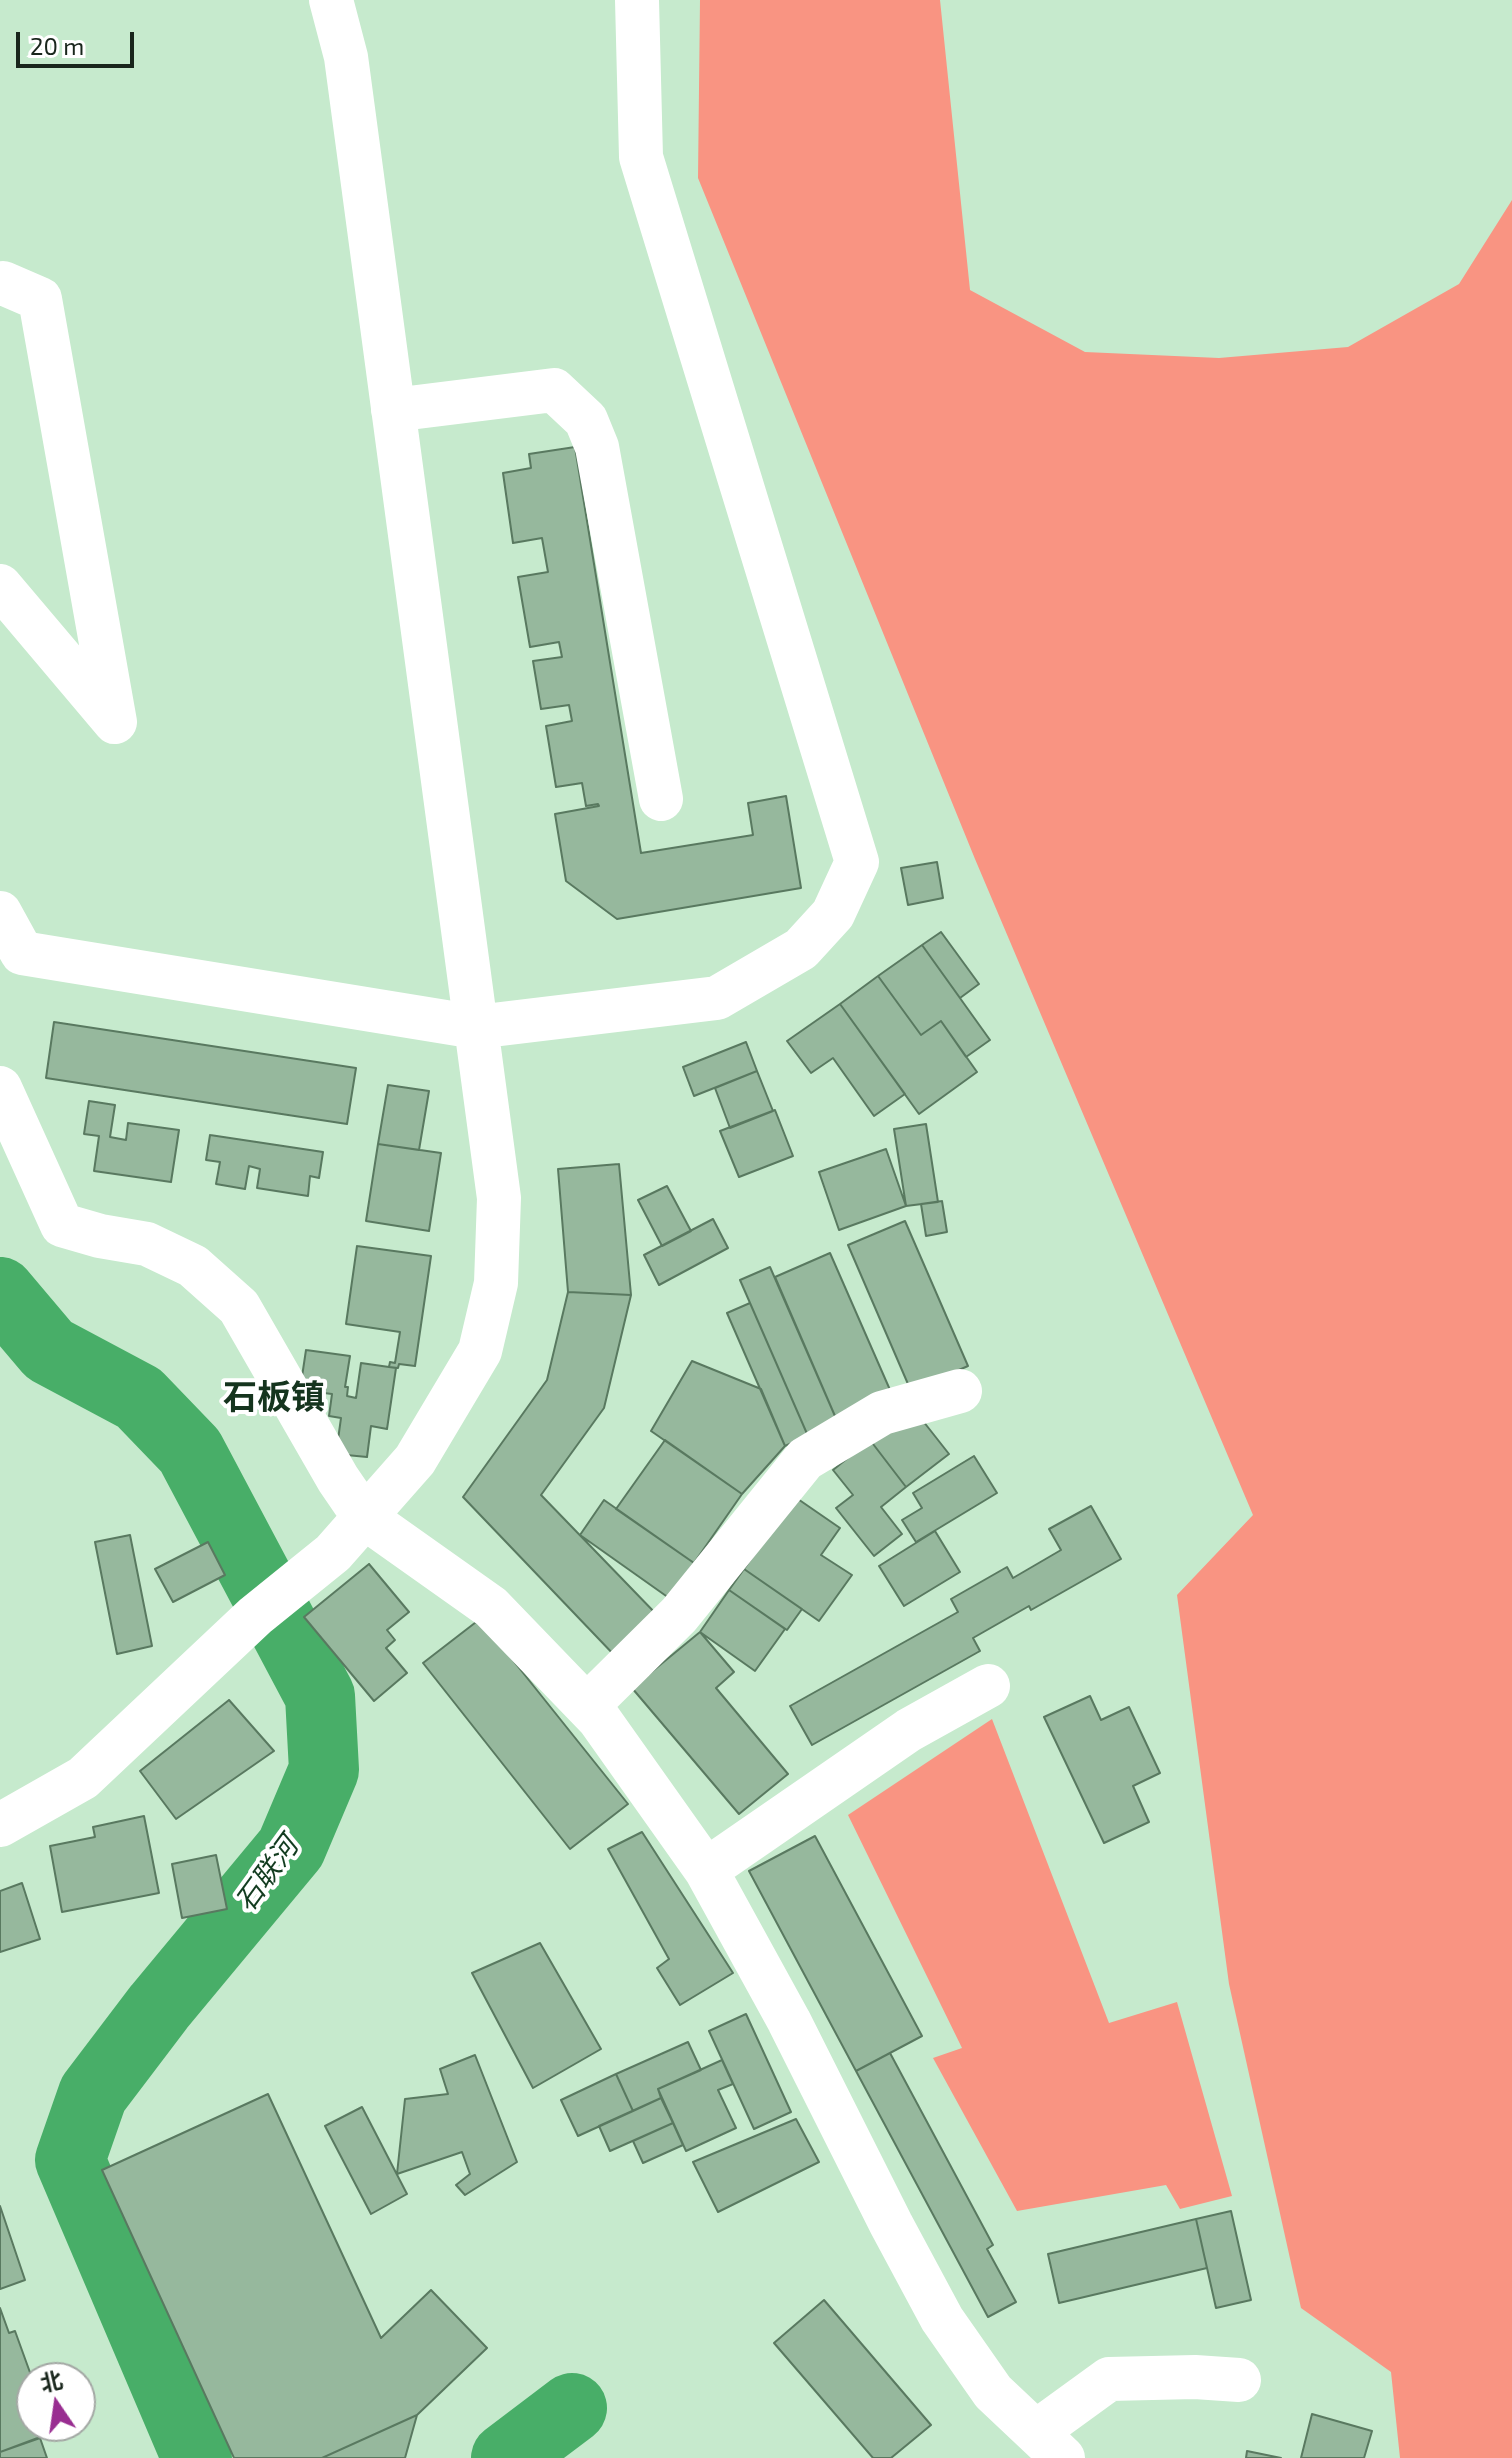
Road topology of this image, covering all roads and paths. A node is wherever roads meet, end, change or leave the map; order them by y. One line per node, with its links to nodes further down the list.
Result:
1 (331, 0): 4 (street)
2 (637, 0): 8 (street)
3 (0, 284): 5 (street)
4 (393, 410): 6 (street); 8 (street)
5 (0, 586)
6 (661, 799)
7 (0, 913): 8 (street)
8 (476, 1027): 11 (street)
9 (0, 1088): 11 (street)
10 (960, 1391): 13 (street)
11 (364, 1517): 13 (street); 14 (street)
12 (988, 1686): 15 (street)
13 (587, 1706): 15 (street)
14 (0, 1825)
15 (706, 1870): 17 (street)
16 (1239, 2380): 17 (street)
17 (1049, 2445)

